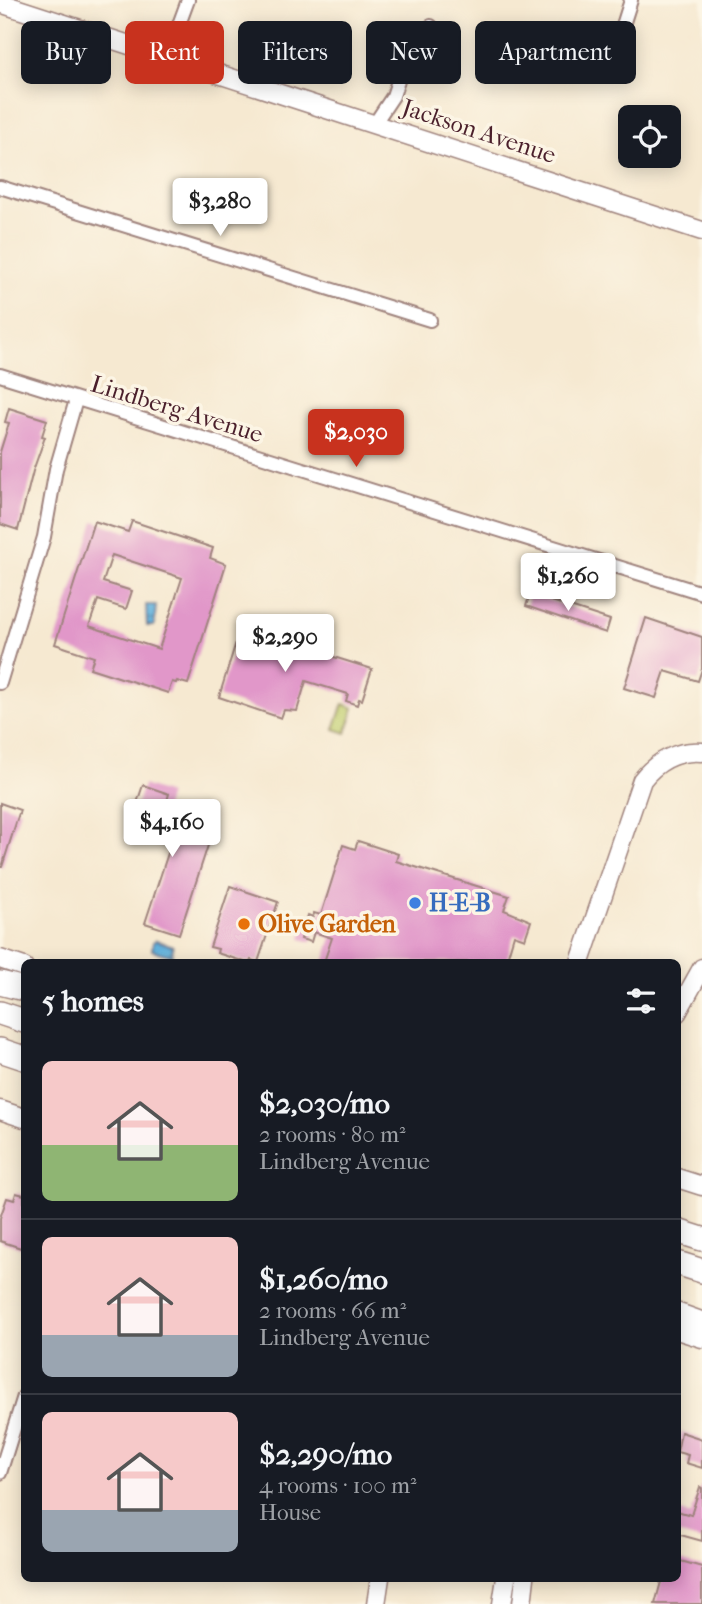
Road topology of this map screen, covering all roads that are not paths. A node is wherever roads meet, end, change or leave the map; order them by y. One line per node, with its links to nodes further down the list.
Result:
1 (188, 0): 4 (street)
2 (631, 0): 5 (street)
3 (0, 3): 6 (street, Jackson Avenue)
4 (180, 21)
5 (624, 21)
6 (125, 43)
7 (224, 75): 9 (street, Jackson Avenue)
8 (397, 84): 9 (street)
9 (375, 123): 11 (street, Jackson Avenue)
10 (0, 187): 12 (street)
11 (702, 231)
12 (430, 320)
13 (0, 375): 14 (street, Lindberg Avenue)
14 (76, 400): 15 (street, Lindberg Avenue); 16 (street)
15 (702, 593)
16 (0, 684)
17 (702, 751): 19 (street)
18 (702, 757): 19 (street)
19 (639, 789): 21 (street)
20 (0, 959): 22 (street)
21 (581, 959)
22 (21, 966)
23 (702, 968): 26 (street)
24 (0, 983): 25 (highway)
25 (21, 988)
26 (681, 1006)
27 (0, 1013): 28 (highway)
28 (21, 1020)
29 (0, 1051): 30 (highway)
30 (21, 1057)
31 (0, 1110): 32 (street)
32 (21, 1117)
33 (681, 1179): 34 (street)
34 (702, 1186)
35 (681, 1232): 36 (highway)
36 (702, 1239)
37 (681, 1264): 38 (highway)
38 (702, 1271)
39 (681, 1316): 40 (highway)
40 (702, 1324)
41 (681, 1331): 42 (street)
42 (702, 1338)
43 (21, 1406): 44 (street)
44 (0, 1473)
45 (379, 1582): 48 (street)
46 (505, 1582): 49 (street)
47 (525, 1582): 50 (street)
48 (376, 1604)
49 (502, 1604)
50 (522, 1604)

